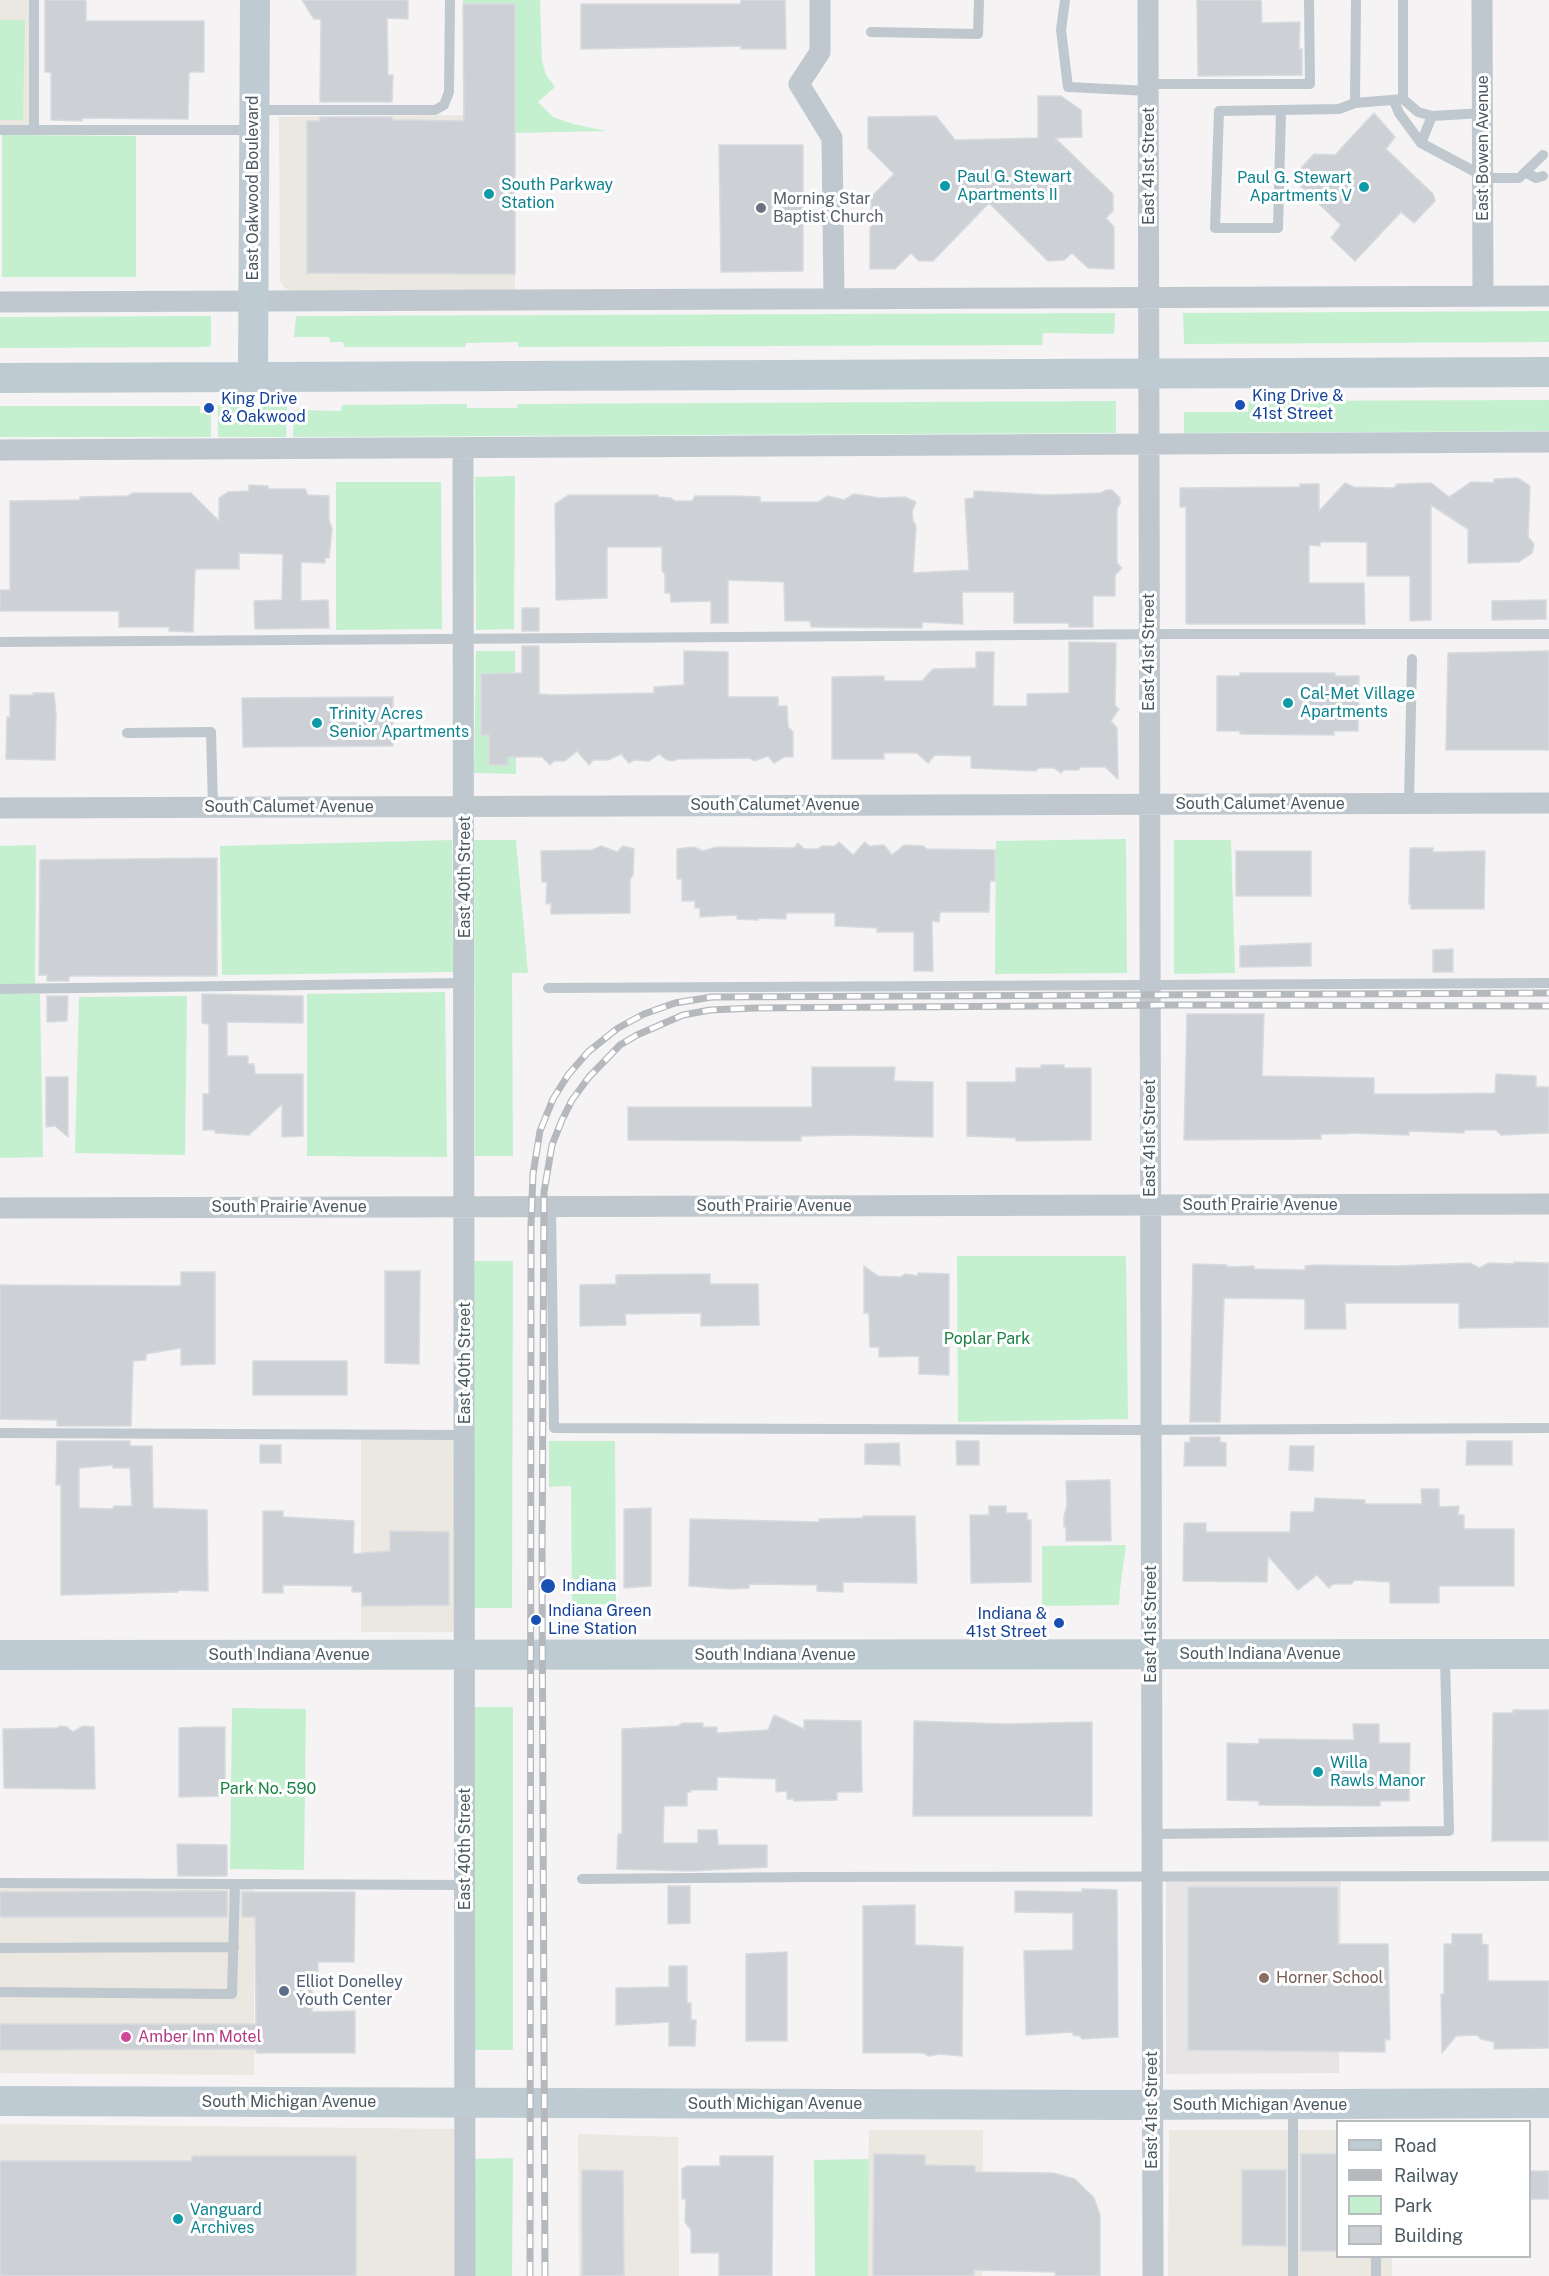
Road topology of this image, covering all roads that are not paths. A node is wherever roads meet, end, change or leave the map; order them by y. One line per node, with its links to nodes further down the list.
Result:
1 (34, 0): 21 (lane)
2 (255, 0): 19 (street, East Oakwood Boulevard)
3 (450, 0): 19 (lane)
4 (820, 0): 30 (street)
5 (979, 0): 12 (lane)
6 (1065, 0): 13 (lane)
7 (1148, 0): 13 (street, East 41st Street)
8 (1309, 0): 13 (lane)
9 (1356, 0): 15 (lane)
10 (1403, 0): 14 (lane)
11 (1482, 0): 17 (street, East Bowen Avenue)
12 (871, 32)
13 (1149, 87): 29 (street, East 41st Street)
14 (1398, 100): 15 (lane); 18 (lane); 22 (lane)
15 (1355, 103): 16 (lane)
16 (1281, 111): 16 (lane)
17 (1483, 113): 18 (lane); 26 (street, East Bowen Avenue)
18 (1432, 116): 22 (lane)
19 (254, 120): 21 (lane); 31 (street, East Oakwood Boulevard)
20 (0, 130): 21 (lane)
21 (34, 130)
22 (1421, 143): 26 (lane)
23 (1543, 155): 24 (lane)
24 (1525, 172): 25 (lane); 26 (lane)
25 (1543, 176)
26 (1483, 177): 27 (street, East Bowen Avenue)
27 (1484, 296): 28 (street); 29 (street)
28 (1549, 296)
29 (1149, 297): 30 (street); 34 (street, East 41st Street)
30 (834, 299): 31 (street)
31 (253, 301): 32 (street); 35 (street, East Oakwood Boulevard)
32 (0, 302)
33 (1549, 372): 34 (street)
34 (1149, 373): 35 (street); 38 (street, East 41st Street)
35 (253, 377): 36 (street)
36 (0, 378)
37 (1549, 442): 38 (street)
38 (1149, 445): 39 (street); 42 (street, East 41st Street)
39 (463, 449): 40 (street); 43 (street, East 40th Street)
40 (0, 450)
41 (1549, 634): 42 (lane)
42 (1149, 635): 43 (lane); 49 (street, East 41st Street)
43 (464, 639): 44 (lane); 50 (street, East 40th Street)
44 (0, 642)
45 (1412, 659): 47 (lane)
46 (127, 734): 51 (lane)
47 (1409, 803): 48 (street, South Calumet Avenue); 49 (street, South Calumet Avenue)
48 (1549, 803)
49 (1150, 804): 50 (street, South Calumet Avenue); 55 (street, East 41st Street)
50 (465, 806): 51 (street, South Calumet Avenue); 53 (street, East 40th Street)
51 (213, 807): 52 (street, South Calumet Avenue)
52 (0, 808)
53 (465, 983): 57 (lane); 60 (street, East 40th Street)
54 (1549, 983): 55 (lane)
55 (1150, 985): 56 (lane); 59 (street, East 41st Street)
56 (548, 988)
57 (0, 989)
58 (1549, 1204): 59 (street, South Prairie Avenue)
59 (1150, 1205): 61 (street, South Prairie Avenue); 64 (street, East 41st Street)
60 (465, 1206): 61 (street, South Prairie Avenue); 62 (street, South Prairie Avenue); 66 (street, East 40th Street)
61 (551, 1207): 64 (lane)
62 (0, 1208)
63 (1549, 1428): 64 (lane)
64 (1151, 1430): 67 (street, East 41st Street)
65 (0, 1433): 66 (lane)
66 (465, 1435): 71 (street, East 40th Street)
67 (1151, 1654): 68 (street, South Indiana Avenue); 71 (street, South Indiana Avenue); 72 (street, East 41st Street)
68 (1445, 1654): 69 (street, South Indiana Avenue); 72 (lane)
69 (1549, 1654)
70 (0, 1655): 71 (street, South Indiana Avenue)
71 (465, 1655): 78 (street, East 40th Street)
72 (1152, 1834): 73 (street, East 41st Street)
73 (1152, 1876): 74 (lane); 75 (lane); 86 (street, East 41st Street)
74 (1549, 1876)
75 (582, 1879)
76 (0, 1883): 77 (lane)
77 (235, 1884): 78 (lane); 79 (lane)
78 (465, 1885): 83 (street, East 40th Street)
79 (234, 1947): 80 (lane); 81 (lane)
80 (0, 1948)
81 (0, 1992)
82 (0, 2101): 83 (street, South Michigan Avenue)
83 (465, 2103): 86 (street, South Michigan Avenue); 88 (street, East 40th Street)
84 (1549, 2103): 85 (street, South Michigan Avenue)
85 (1293, 2104): 86 (street, South Michigan Avenue); 90 (lane)
86 (1152, 2105): 89 (street, East 41st Street)
87 (1376, 2258): 91 (lane)
88 (465, 2276)
89 (1153, 2276)
90 (1293, 2276)
91 (1376, 2276)

